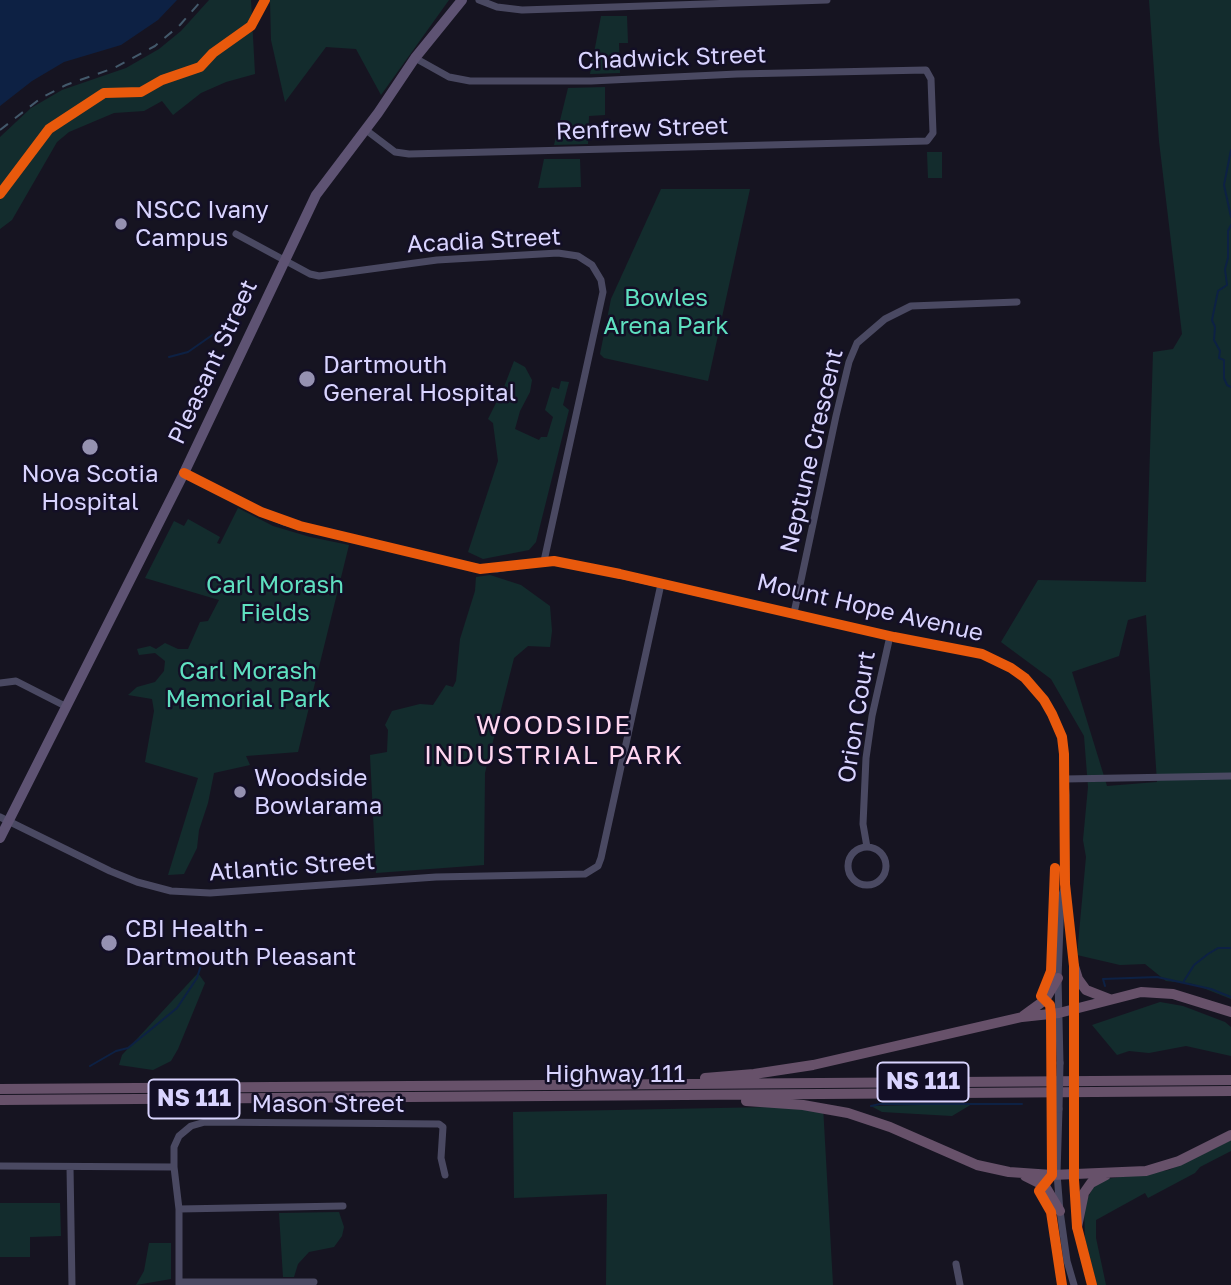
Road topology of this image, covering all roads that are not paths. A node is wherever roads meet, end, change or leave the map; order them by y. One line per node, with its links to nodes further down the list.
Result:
1 (462, 0): 4 (main road, Pleasant Street)
2 (479, 0): 3 (street)
3 (827, 0)
4 (415, 58): 5 (main road, Pleasant Street); 6 (street, Chadwick Street)
5 (366, 130): 6 (street, Renfrew Street); 8 (main road, Pleasant Street)
6 (928, 141)
7 (236, 234): 8 (street, Acadia Street)
8 (284, 260): 10 (main road, Pleasant Street); 11 (street, Acadia Street)
9 (1017, 302): 13 (street, Neptune Crescent)
10 (184, 473): 11 (street, Mount Hope Avenue); 16 (main road, Pleasant Street)
11 (544, 561): 12 (street, Mount Hope Avenue)
12 (661, 584): 13 (street, Mount Hope Avenue); 19 (street, Atlantic Street)
13 (794, 613): 14 (street, Mount Hope Avenue)
14 (890, 636): 18 (street, Mount Hope Avenue); 21 (street, Orion Court)
15 (0, 683): 16 (street)
16 (65, 706): 19 (main road, Pleasant Street)
17 (1231, 776): 18 (street)
18 (1065, 779): 22 (street, Mount Hope Avenue)
19 (4, 819): 20 (main road, Pleasant Street)
20 (0, 838)
21 (867, 847): 21 (street, Orion Court)
22 (1065, 884): 23 (street, Mount Hope Avenue); 24 (street, Mount Hope Avenue)
23 (1074, 966): 25 (highway); 26 (street, Mount Hope Avenue)
24 (1058, 978): 28 (street, Mount Hope Avenue); 29 (highway)
25 (1109, 999): 26 (highway); 27 (highway)
26 (1074, 1009): 28 (highway); 41 (street, Mount Hope Avenue, bridge)
27 (1231, 1012)
28 (1059, 1013): 29 (highway); 43 (street, Mount Hope Avenue, bridge)
29 (1022, 1017): 31 (highway)
30 (1231, 1080): 31 (highway, Highway 111 / NS 111)
31 (615, 1085): 32 (highway, Highway 111 / NS 111)
32 (0, 1088)
33 (1231, 1091): 34 (highway, Highway 111 / NS 111)
34 (540, 1096): 35 (highway, Highway 111 / NS 111); 40 (highway)
35 (0, 1101)
36 (1231, 1135): 42 (highway)
37 (0, 1166): 38 (street)
38 (70, 1167): 39 (street); 52 (street)
39 (174, 1167): 44 (street, Mason Street); 46 (street)
40 (1009, 1172): 43 (highway); 47 (highway)
41 (1073, 1173): 42 (highway); 43 (highway); 48 (street, Mount Hope Avenue)
42 (1109, 1173): 48 (highway)
43 (1057, 1174): 47 (street, Mount Hope Avenue)
44 (444, 1175)
45 (343, 1206): 46 (street)
46 (179, 1209): 51 (street)
47 (1060, 1211): 54 (street, Mount Hope Avenue)
48 (1077, 1227): 55 (street, Mount Hope Avenue)
49 (956, 1264): 53 (street)
50 (314, 1282): 51 (street)
51 (179, 1284)
52 (72, 1285)
53 (960, 1285)
54 (1074, 1285)
55 (1092, 1285)

